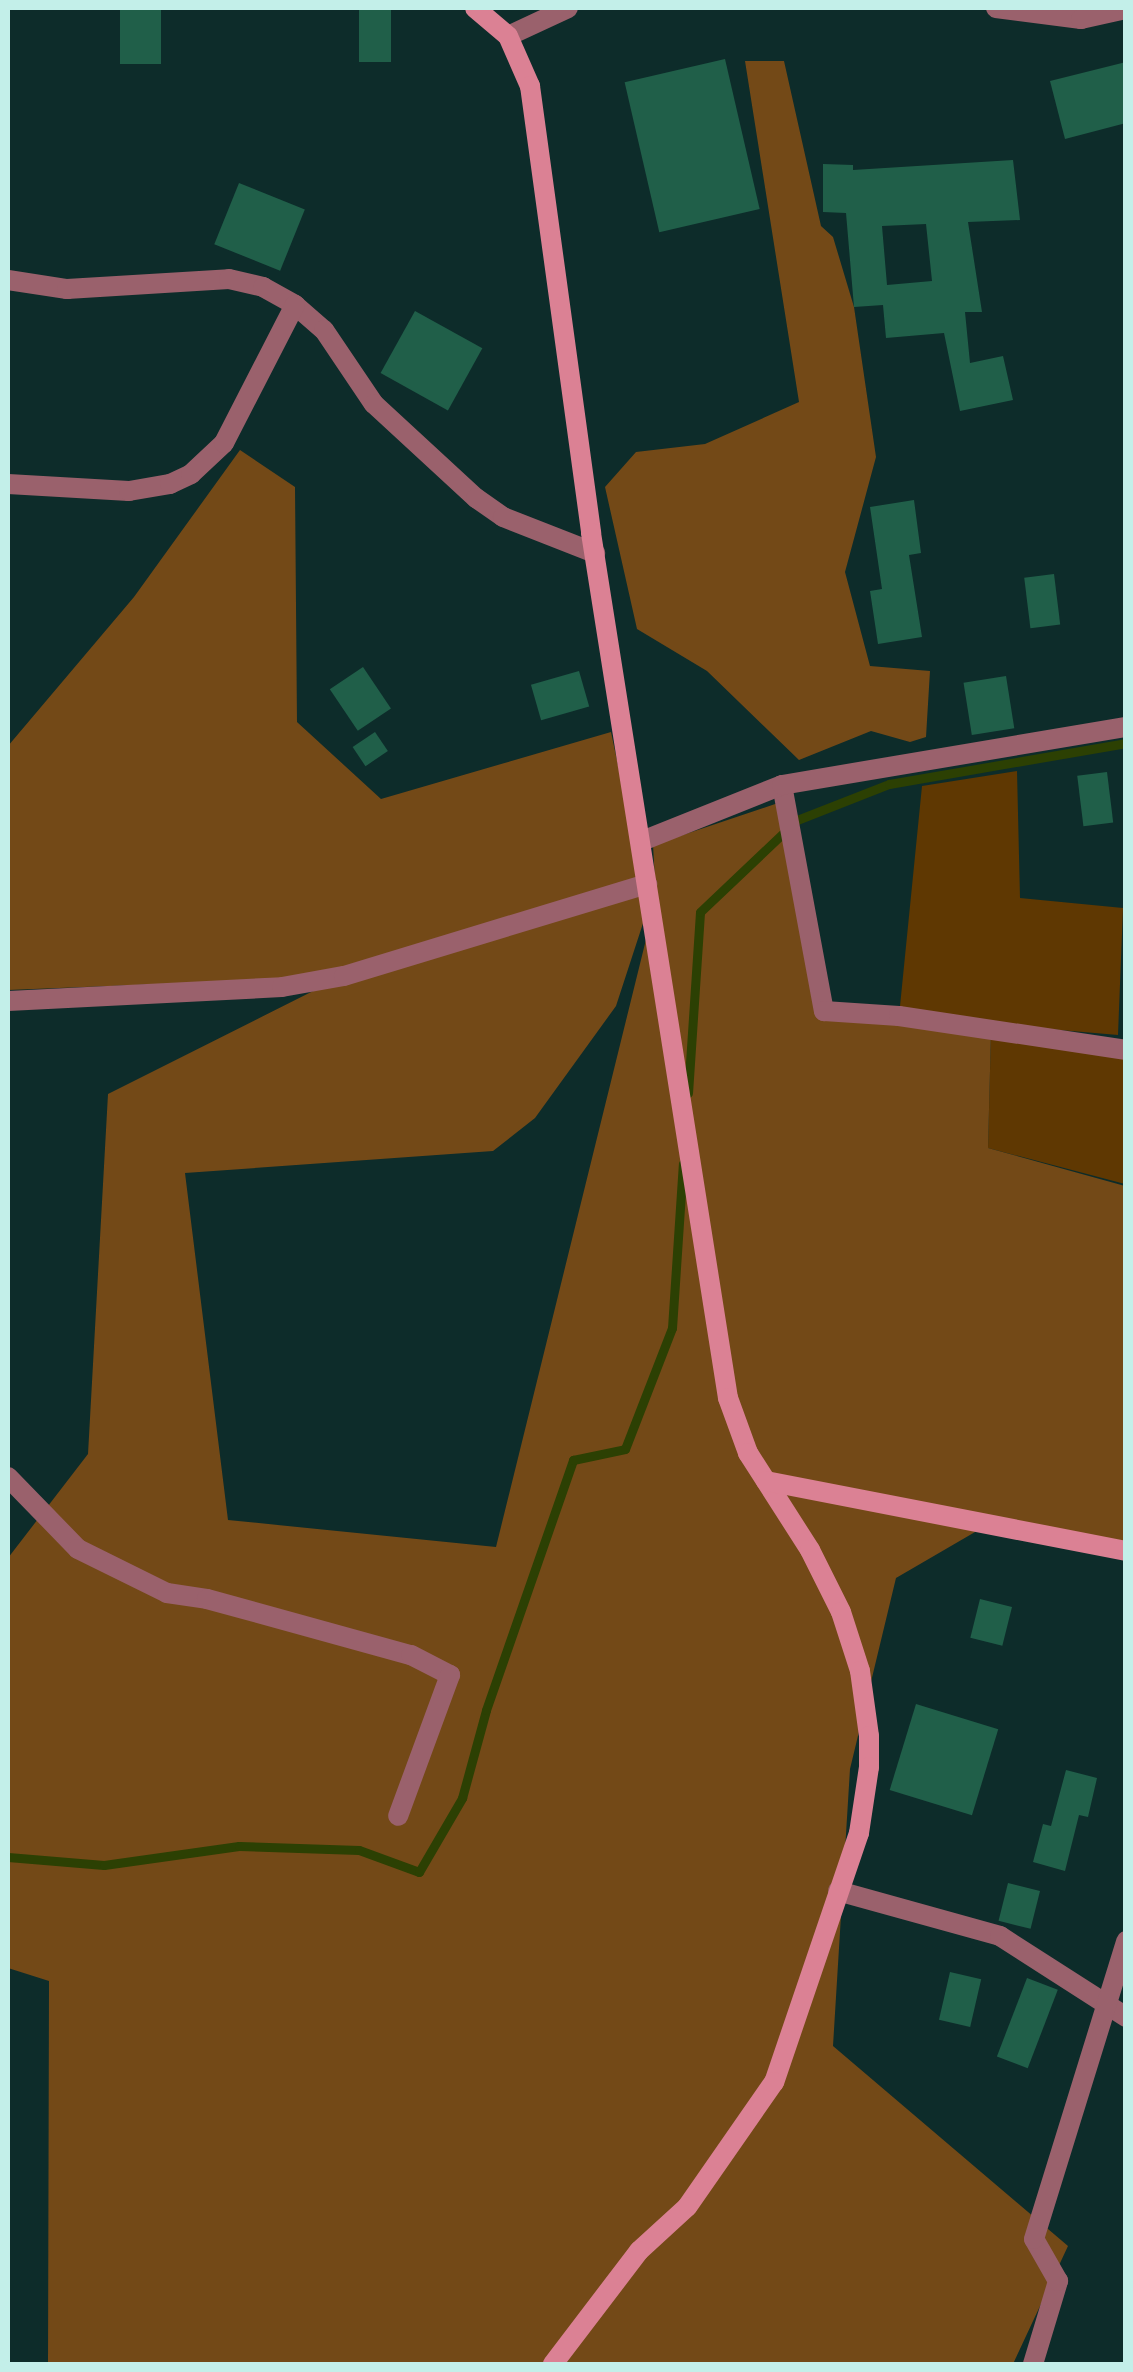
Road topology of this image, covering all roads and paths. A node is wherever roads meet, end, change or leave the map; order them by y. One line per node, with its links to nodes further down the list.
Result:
1 (475, 8): 5 (street)
2 (568, 8): 5 (street)
3 (996, 8): 4 (street)
4 (1126, 9)
5 (508, 36): 9 (street)
6 (8, 280): 7 (street)
7 (296, 305): 8 (street); 9 (street)
8 (8, 484)
9 (594, 553): 12 (street)
10 (1126, 727): 11 (street)
11 (782, 785): 12 (street); 15 (street)
12 (642, 841): 13 (street)
13 (646, 884): 14 (street); 17 (street)
14 (8, 1001)
15 (1126, 1050)
16 (8, 1478): 19 (street)
17 (766, 1481): 18 (street); 20 (street)
18 (1126, 1551)
19 (398, 1816)
20 (838, 1891): 22 (street); 24 (street)
21 (1126, 1941): 22 (street)
22 (1106, 2005): 23 (street); 25 (street)
23 (1126, 2017)
24 (553, 2364)
25 (1033, 2364)

